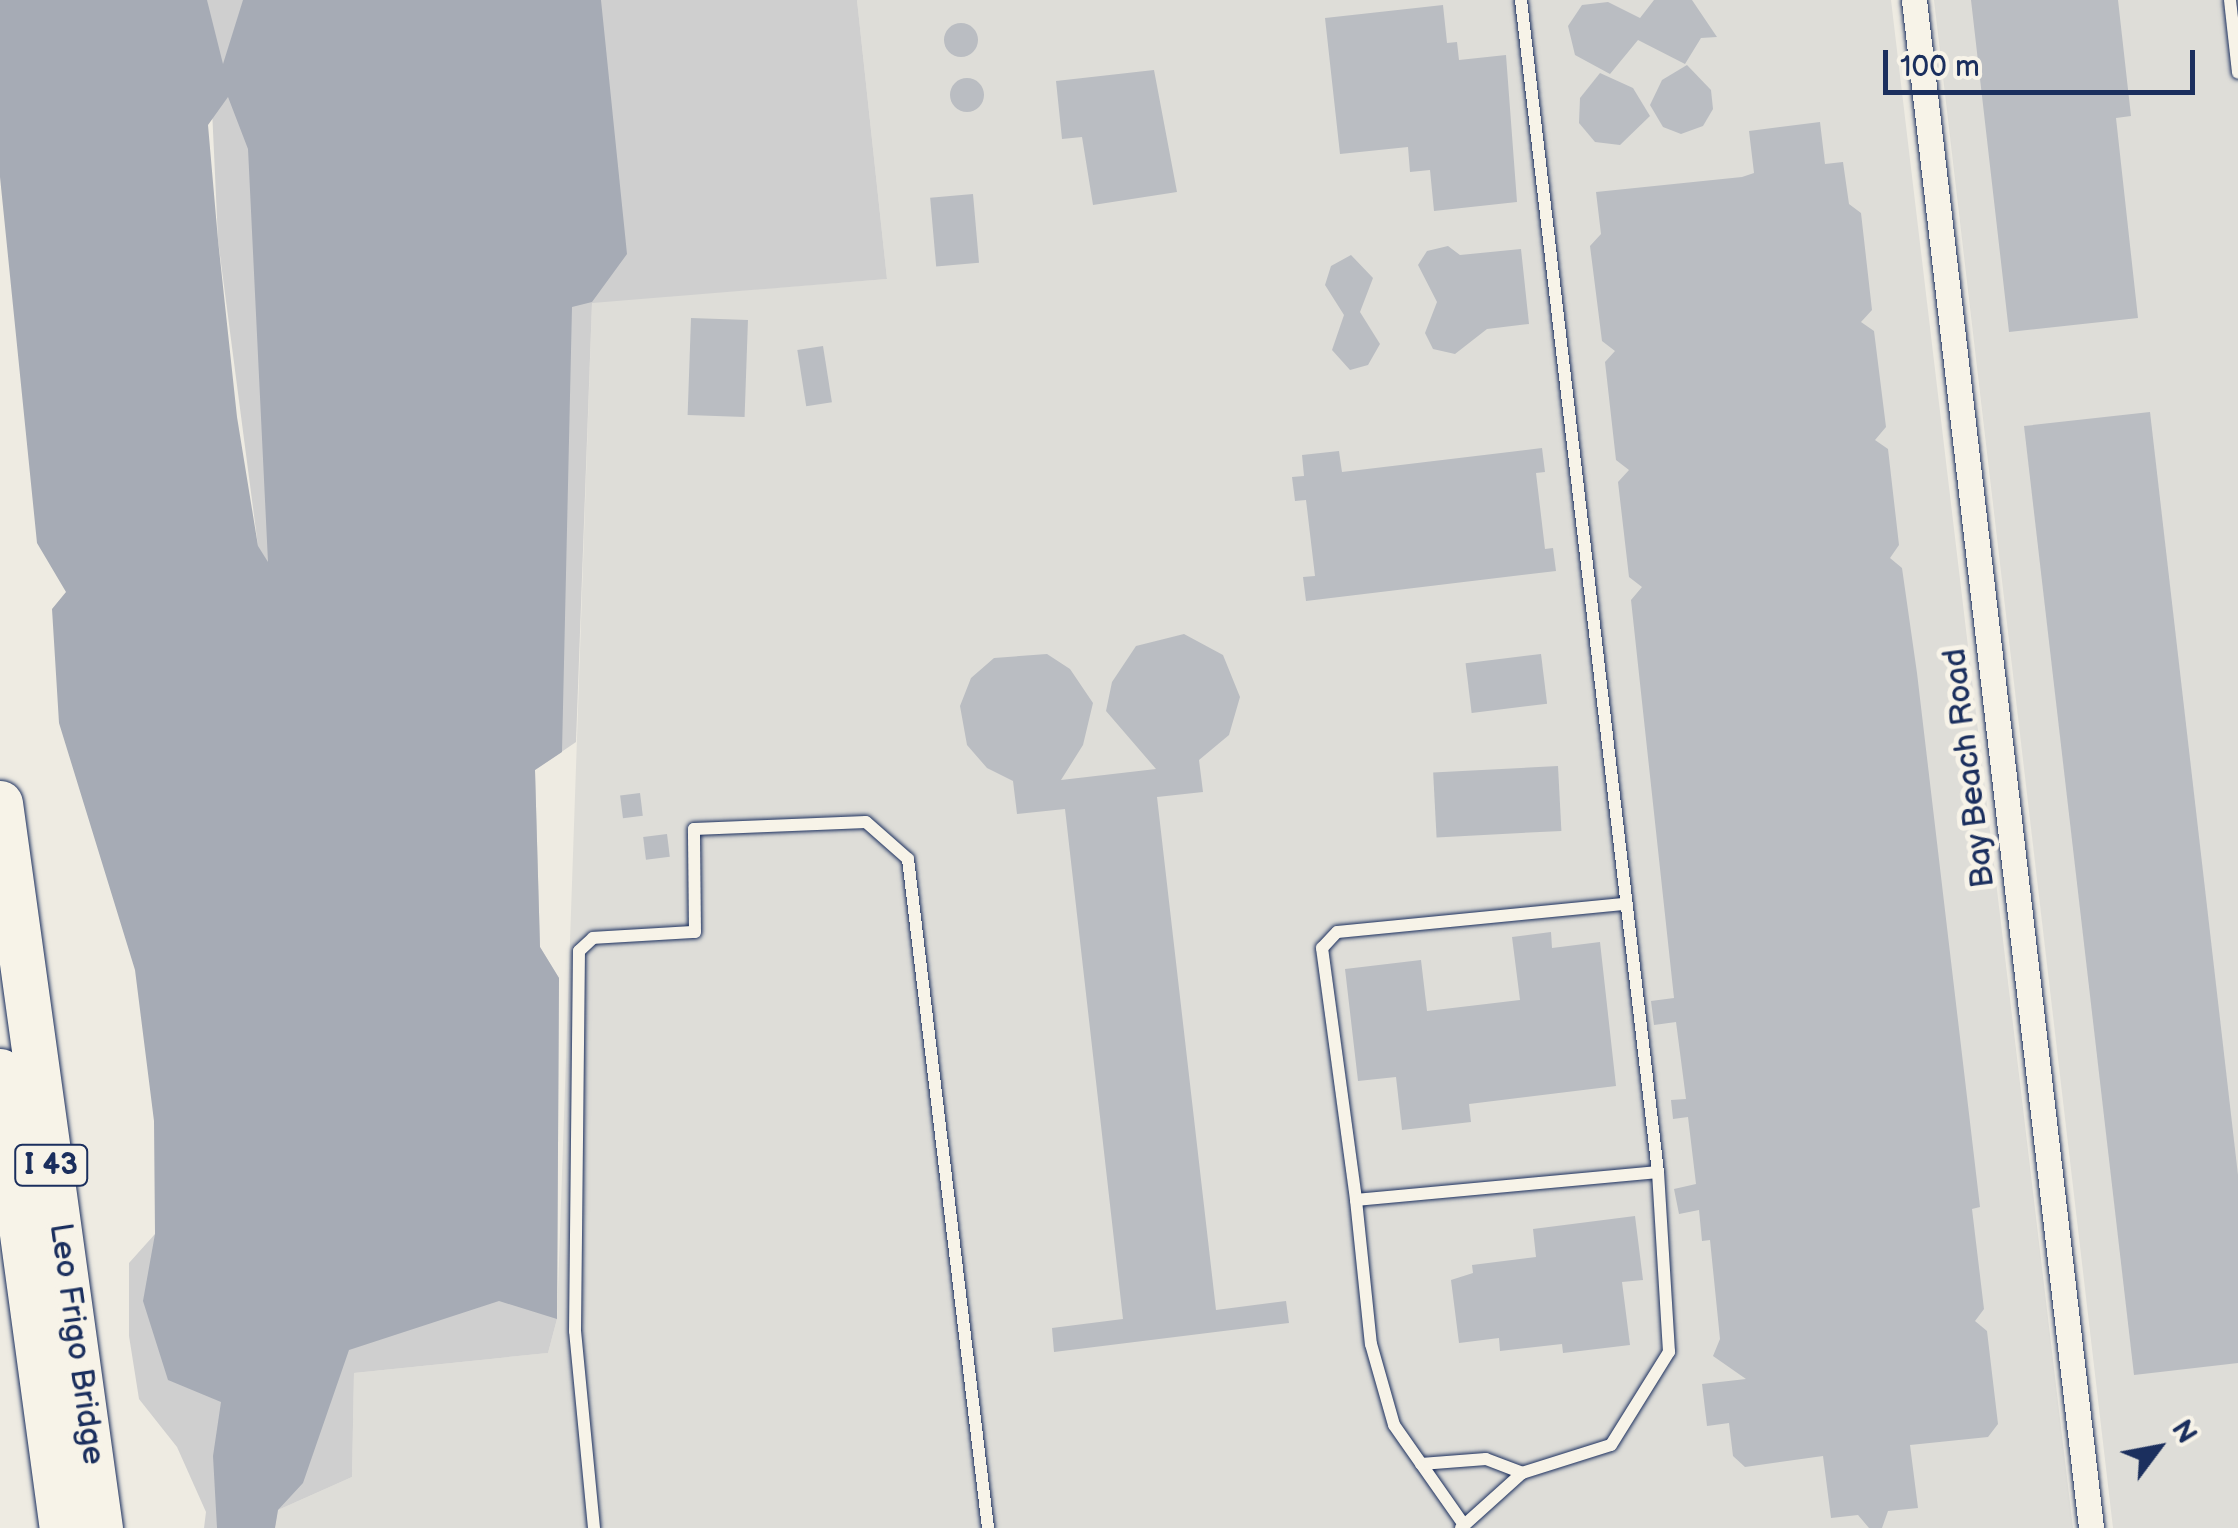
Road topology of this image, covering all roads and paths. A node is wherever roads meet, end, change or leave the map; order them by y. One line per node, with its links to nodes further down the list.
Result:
1 (1521, 0): 6 (lane)
2 (1914, 0): 17 (street, Bay Beach Road)
3 (2230, 0): 4 (lane)
4 (2238, 73)
5 (0, 803): 14 (highway, Leo Frigo Bridge / I 43)
6 (1623, 904): 8 (lane); 9 (lane)
7 (0, 1071): 13 (highway, I 43)
8 (1658, 1172): 9 (lane); 11 (lane)
9 (1356, 1200): 10 (lane)
10 (1420, 1464): 11 (lane); 12 (lane)
11 (1522, 1473): 12 (lane)
12 (1461, 1525)
13 (62, 1528)
14 (100, 1528)
15 (594, 1528): 16 (lane)
16 (988, 1528)
17 (2090, 1528)

